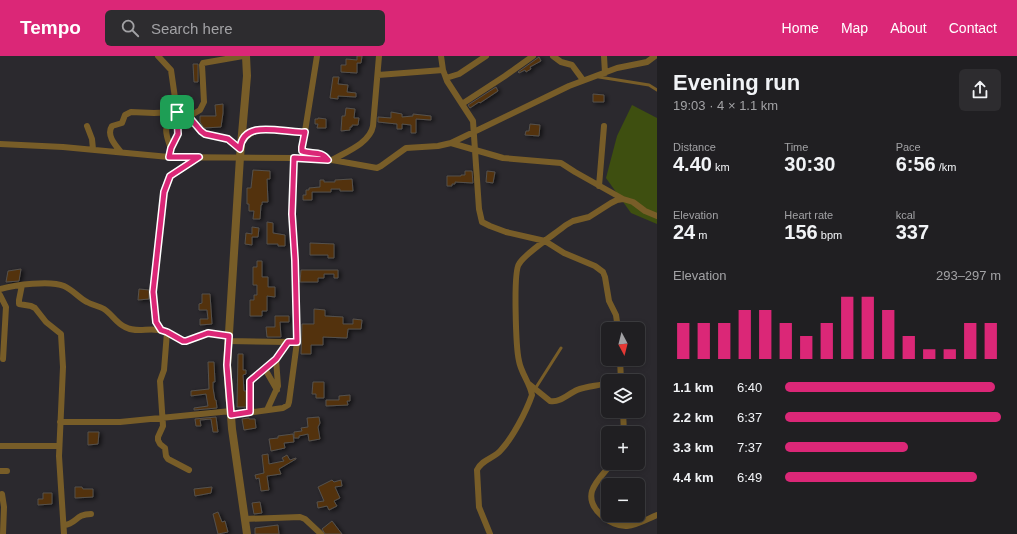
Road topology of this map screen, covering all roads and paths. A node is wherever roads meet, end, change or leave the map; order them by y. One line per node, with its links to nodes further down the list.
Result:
1 (158, 56): 19 (street)
2 (317, 56): 23 (street)
3 (379, 56): 13 (street)
4 (440, 56): 11 (street)
5 (486, 56): 15 (street)
6 (533, 56): 18 (street)
7 (553, 56): 16 (street)
8 (604, 56): 12 (street)
9 (655, 56): 12 (street)
10 (246, 57): 20 (street); 28 (street)
11 (443, 70): 13 (street); 15 (street)
12 (605, 73): 14 (street)
13 (378, 75): 35 (street)
14 (595, 76): 16 (street); 17 (lane)
15 (446, 78): 18 (street)
16 (583, 80): 24 (street)
17 (657, 90)
18 (462, 104): 24 (street)
19 (177, 115): 20 (street); 27 (street); 27 (street); 31 (street)
20 (188, 117): 28 (street)
21 (87, 126): 29 (street)
22 (604, 126): 36 (street)
23 (305, 132): 28 (street); 35 (street)
24 (475, 133): 25 (street); 30 (street)
25 (451, 143): 30 (street); 35 (street)
26 (0, 144): 29 (street)
27 (171, 148): 32 (street)
28 (240, 149): 33 (street); 34 (street); 45 (street)
29 (93, 150): 31 (street)
30 (476, 150): 36 (street); 39 (street)
31 (121, 152): 32 (street)
32 (169, 157): 33 (street)
33 (199, 157): 44 (street)
34 (294, 158): 35 (street); 47 (street)
35 (330, 160)
36 (600, 186): 37 (street)
37 (623, 199): 38 (street); 39 (street)
38 (657, 216)
39 (546, 241): 43 (street); 52 (street)
40 (22, 285): 41 (street); 44 (street); 60 (street)
41 (0, 289)
42 (0, 295): 49 (street)
43 (617, 322)
44 (164, 331): 45 (street); 59 (street)
45 (229, 338): 46 (street); 58 (street)
46 (288, 342): 47 (street); 50 (street)
47 (297, 342): 56 (street)
48 (561, 348): 54 (lane)
49 (3, 359)
50 (276, 359): 51 (street); 55 (street)
51 (265, 369): 55 (street); 57 (street)
52 (527, 382): 54 (street); 74 (street)
53 (601, 385): 54 (street)
54 (536, 389)
55 (277, 390): 56 (street)
56 (267, 410): 57 (street)
57 (250, 412): 58 (street)
58 (231, 413): 59 (street); 68 (street)
59 (162, 418): 60 (street); 63 (street)
60 (60, 422): 62 (street)
61 (0, 446): 62 (street)
62 (59, 446): 69 (street)
63 (189, 470)
64 (607, 470): 67 (street)
65 (2, 494): 71 (street)
66 (91, 514): 69 (street)
67 (657, 515)
68 (244, 519): 70 (street); 73 (street)
69 (64, 525): 72 (street)
70 (319, 533)
71 (3, 534)
72 (64, 534)
73 (247, 534)
74 (490, 534)

